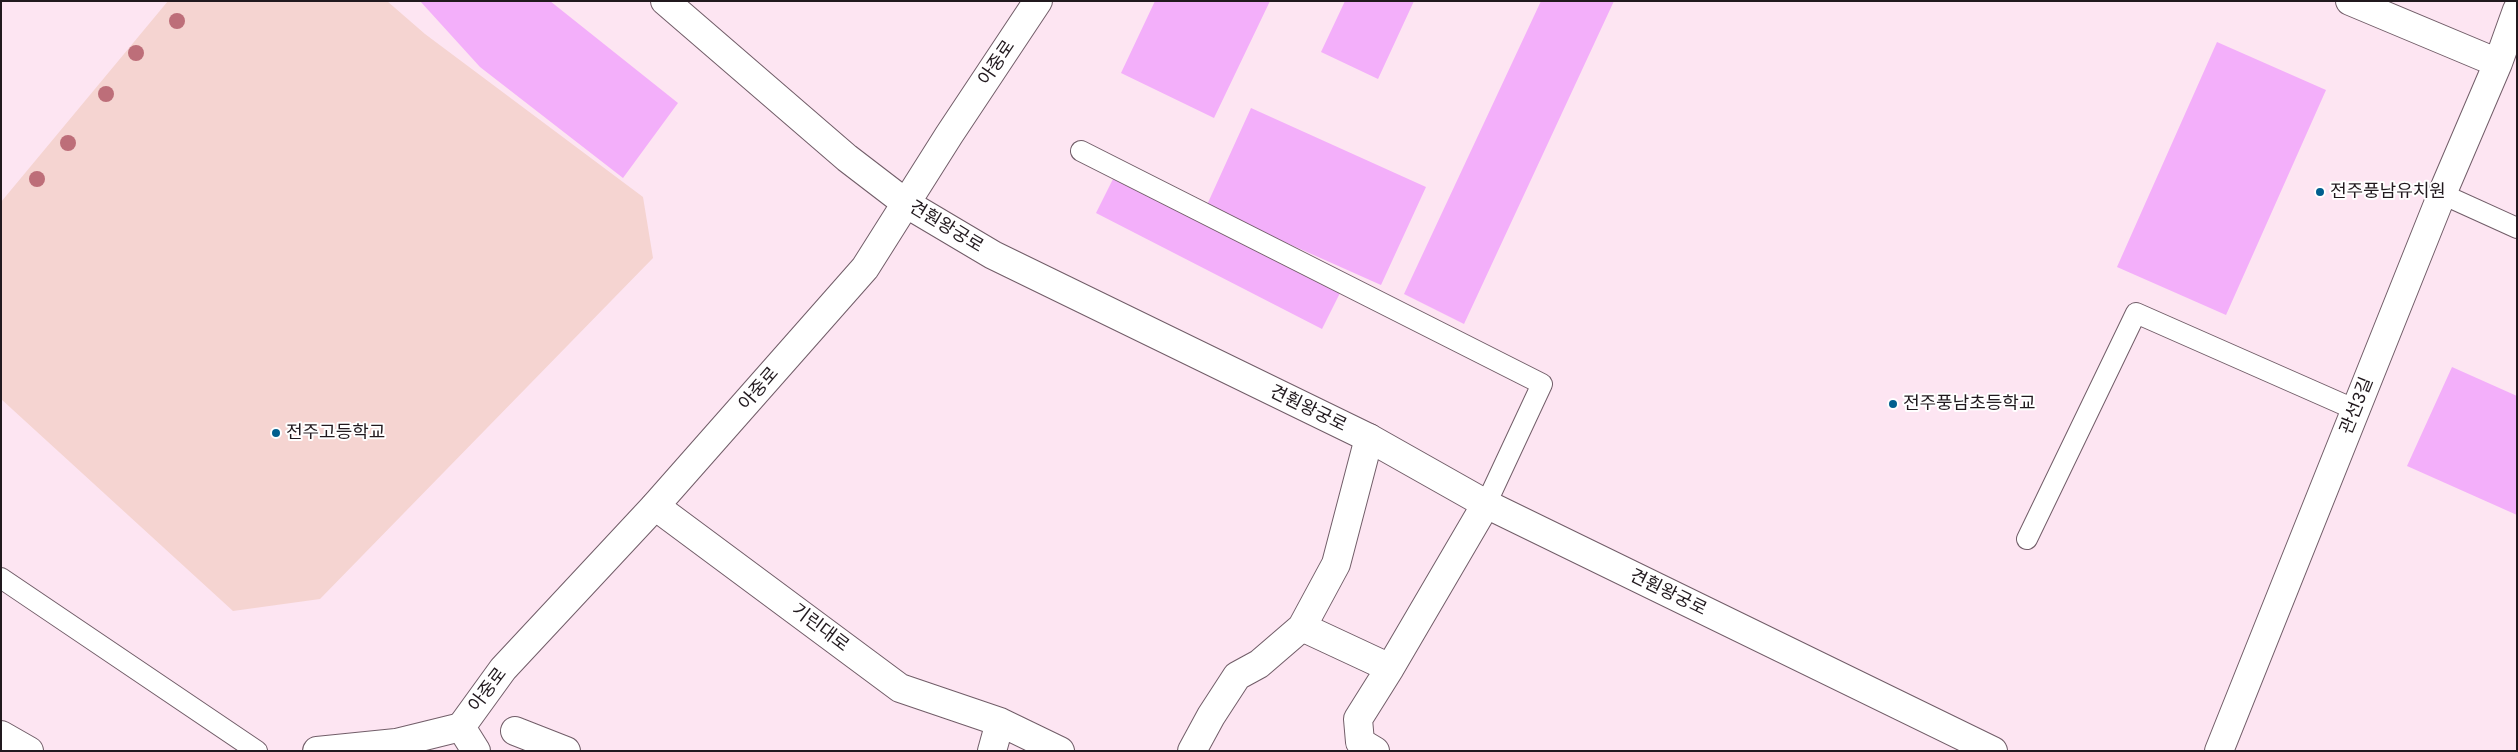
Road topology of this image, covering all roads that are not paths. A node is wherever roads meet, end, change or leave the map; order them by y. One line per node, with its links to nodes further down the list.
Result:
1 (666, 1): 8 (street, 견훤왕궁로)
2 (1038, 1): 8 (street, 아중로)
3 (2350, 1): 5 (street)
4 (2517, 10): 5 (street, 관선3길)
5 (2498, 63): 7 (street, 관선3길)
6 (1081, 151): 12 (lane)
7 (2442, 194): 9 (lane); 10 (street, 관선3길)
8 (907, 204): 11 (street, 견훤왕궁로); 13 (street, 아중로)
9 (2517, 228)
10 (2356, 410): 14 (lane); 32 (street, 관선3길)
11 (1369, 438): 12 (street, 견훤왕궁로); 16 (street)
12 (1486, 504): 17 (street); 22 (street, 견훤왕궁로)
13 (655, 506): 18 (street, 기린대로); 19 (street, 아중로)
14 (2027, 539)
15 (1, 578): 24 (lane)
16 (1302, 627): 17 (street); 30 (street)
17 (1390, 668): 31 (street)
18 (1000, 722): 28 (street); 29 (street, 기린대로)
19 (461, 727): 25 (street); 26 (street, 아중로)
20 (515, 731): 27 (street)
21 (1, 734): 23 (street)
22 (1980, 747)
23 (29, 751)
24 (257, 751)
25 (317, 751)
26 (476, 751)
27 (566, 751)
28 (992, 751)
29 (1060, 751)
30 (1192, 751)
31 (1375, 751)
32 (2219, 751)

